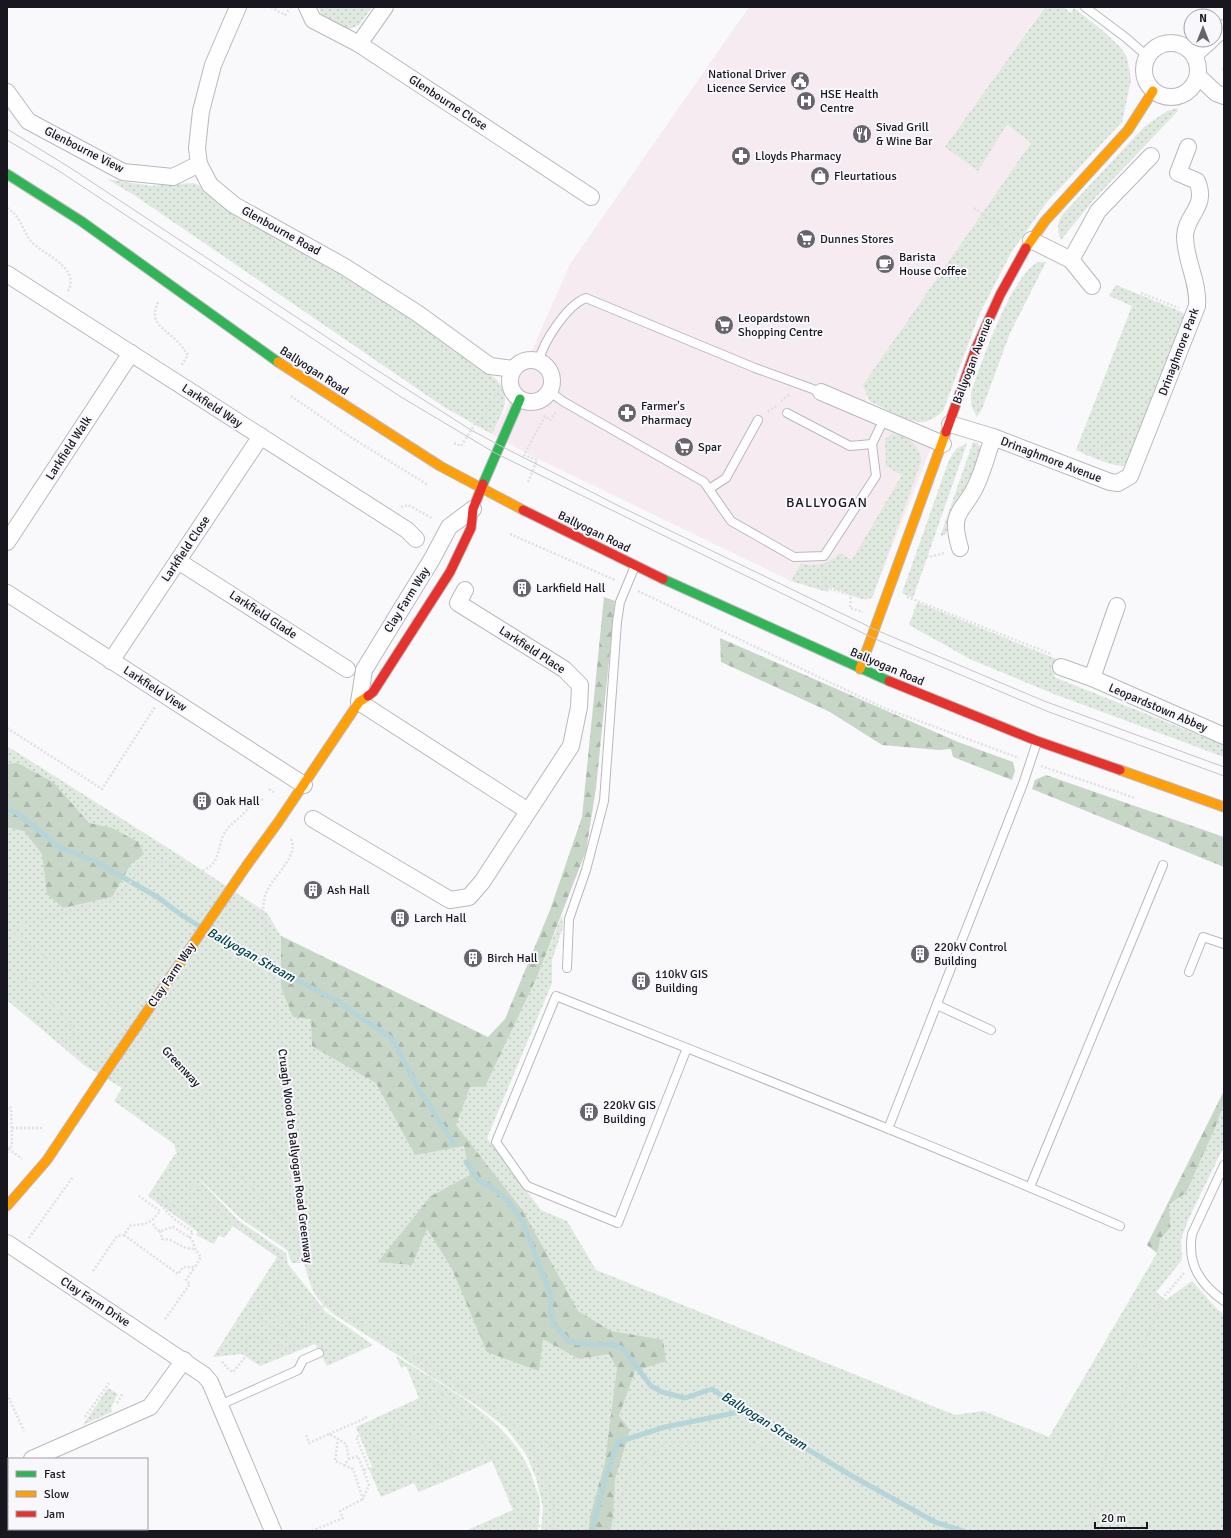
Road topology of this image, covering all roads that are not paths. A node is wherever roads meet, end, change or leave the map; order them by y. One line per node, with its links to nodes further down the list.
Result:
1 (238, 7): 15 (street, Glenbourne Road)
2 (307, 7): 5 (street, Glenbourne Close)
3 (385, 7): 5 (street)
4 (1085, 7): 8 (lane)
5 (359, 44): 17 (street, Glenbourne Close)
6 (1202, 48): 7 (street)
7 (1194, 55): 8 (street); 9 (street)
8 (1147, 56): 10 (street)
9 (1198, 76): 10 (street); 12 (street)
10 (1153, 91): 18 (street, Ballyogan Avenue)
11 (7, 92): 15 (street, Glenbourne View)
12 (1224, 96)
13 (1188, 147): 36 (street, Drinaghmore Park)
14 (1151, 156): 19 (street)
15 (199, 164): 24 (street, Glenbourne Road)
16 (7, 174): 37 (street, Ballyogan Road)
17 (591, 197)
18 (1030, 243): 19 (street); 31 (street, Ballyogan Avenue)
19 (1071, 260): 21 (street)
20 (7, 274): 22 (street, Larkfield Way)
21 (1092, 286)
22 (131, 353): 32 (street, Larkfield Way); 41 (street, Larkfield Walk)
23 (539, 362): 24 (street); 25 (street); 26 (lane)
24 (514, 369): 27 (street)
25 (550, 392): 27 (street); 38 (lane)
26 (821, 392): 29 (street)
27 (516, 394): 37 (street)
28 (787, 413): 34 (lane)
29 (884, 419): 34 (lane); 35 (street)
30 (758, 420): 38 (lane)
31 (950, 424): 33 (street, Drinaghmore Avenue); 35 (street, Ballyogan Avenue)
32 (261, 436): 40 (street, Larkfield Way); 43 (street, Larkfield Close)
33 (993, 437): 36 (street, Drinaghmore Avenue); 42 (street, Drinaghmore Avenue)
34 (872, 444): 38 (lane)
35 (943, 444): 51 (street, Ballyogan Avenue)
36 (1110, 482)
37 (482, 489): 39 (street, Clay Farm Way); 44 (street, Ballyogan Road)
38 (709, 489)
39 (473, 509): 53 (street, Clay Farm Way); 53 (street, Clay Farm Way)
40 (416, 539)
41 (7, 542)
42 (960, 548)
43 (178, 561): 48 (street, Larkfield Close); 50 (street, Larkfield Glade)
44 (635, 566): 51 (street, Ballyogan Road); 62 (lane)
45 (465, 590): 58 (street, Larkfield Place)
46 (7, 593): 48 (street, Larkfield View)
47 (1117, 606): 52 (street)
48 (111, 661): 56 (street, Larkfield View)
49 (1059, 662): 52 (street, Leopardstown Abbey)
50 (347, 669)
51 (860, 669): 55 (street, Ballyogan Road)
52 (1092, 678): 54 (street, Leopardstown Abbey)
53 (359, 702): 56 (street, Clay Farm Way); 58 (street)
54 (1224, 736)
55 (1037, 741): 57 (street, Ballyogan Road); 64 (lane)
56 (304, 785): 70 (street, Clay Farm Way, bridge)
57 (1224, 807)
58 (528, 811): 59 (street, Larkfield Place)
59 (313, 819)
60 (1163, 865): 69 (lane)
61 (1224, 944): 63 (lane)
62 (567, 968)
63 (1189, 972)
64 (937, 1005): 65 (lane); 67 (lane)
65 (991, 1030)
66 (687, 1048): 66 (lane); 67 (lane)
67 (888, 1129): 69 (lane)
68 (1223, 1167): 73 (lane)
69 (1030, 1187): 71 (lane)
70 (7, 1206)
71 (1120, 1226)
72 (7, 1243): 75 (street, Clay Farm Drive)
73 (1224, 1301)
74 (319, 1353): 76 (lane)
75 (184, 1360): 76 (street, Clay Farm Drive); 77 (street)
76 (220, 1404): 79 (street, Clay Farm Drive)
77 (56, 1454): 78 (street)
78 (37, 1458)
79 (273, 1531)

